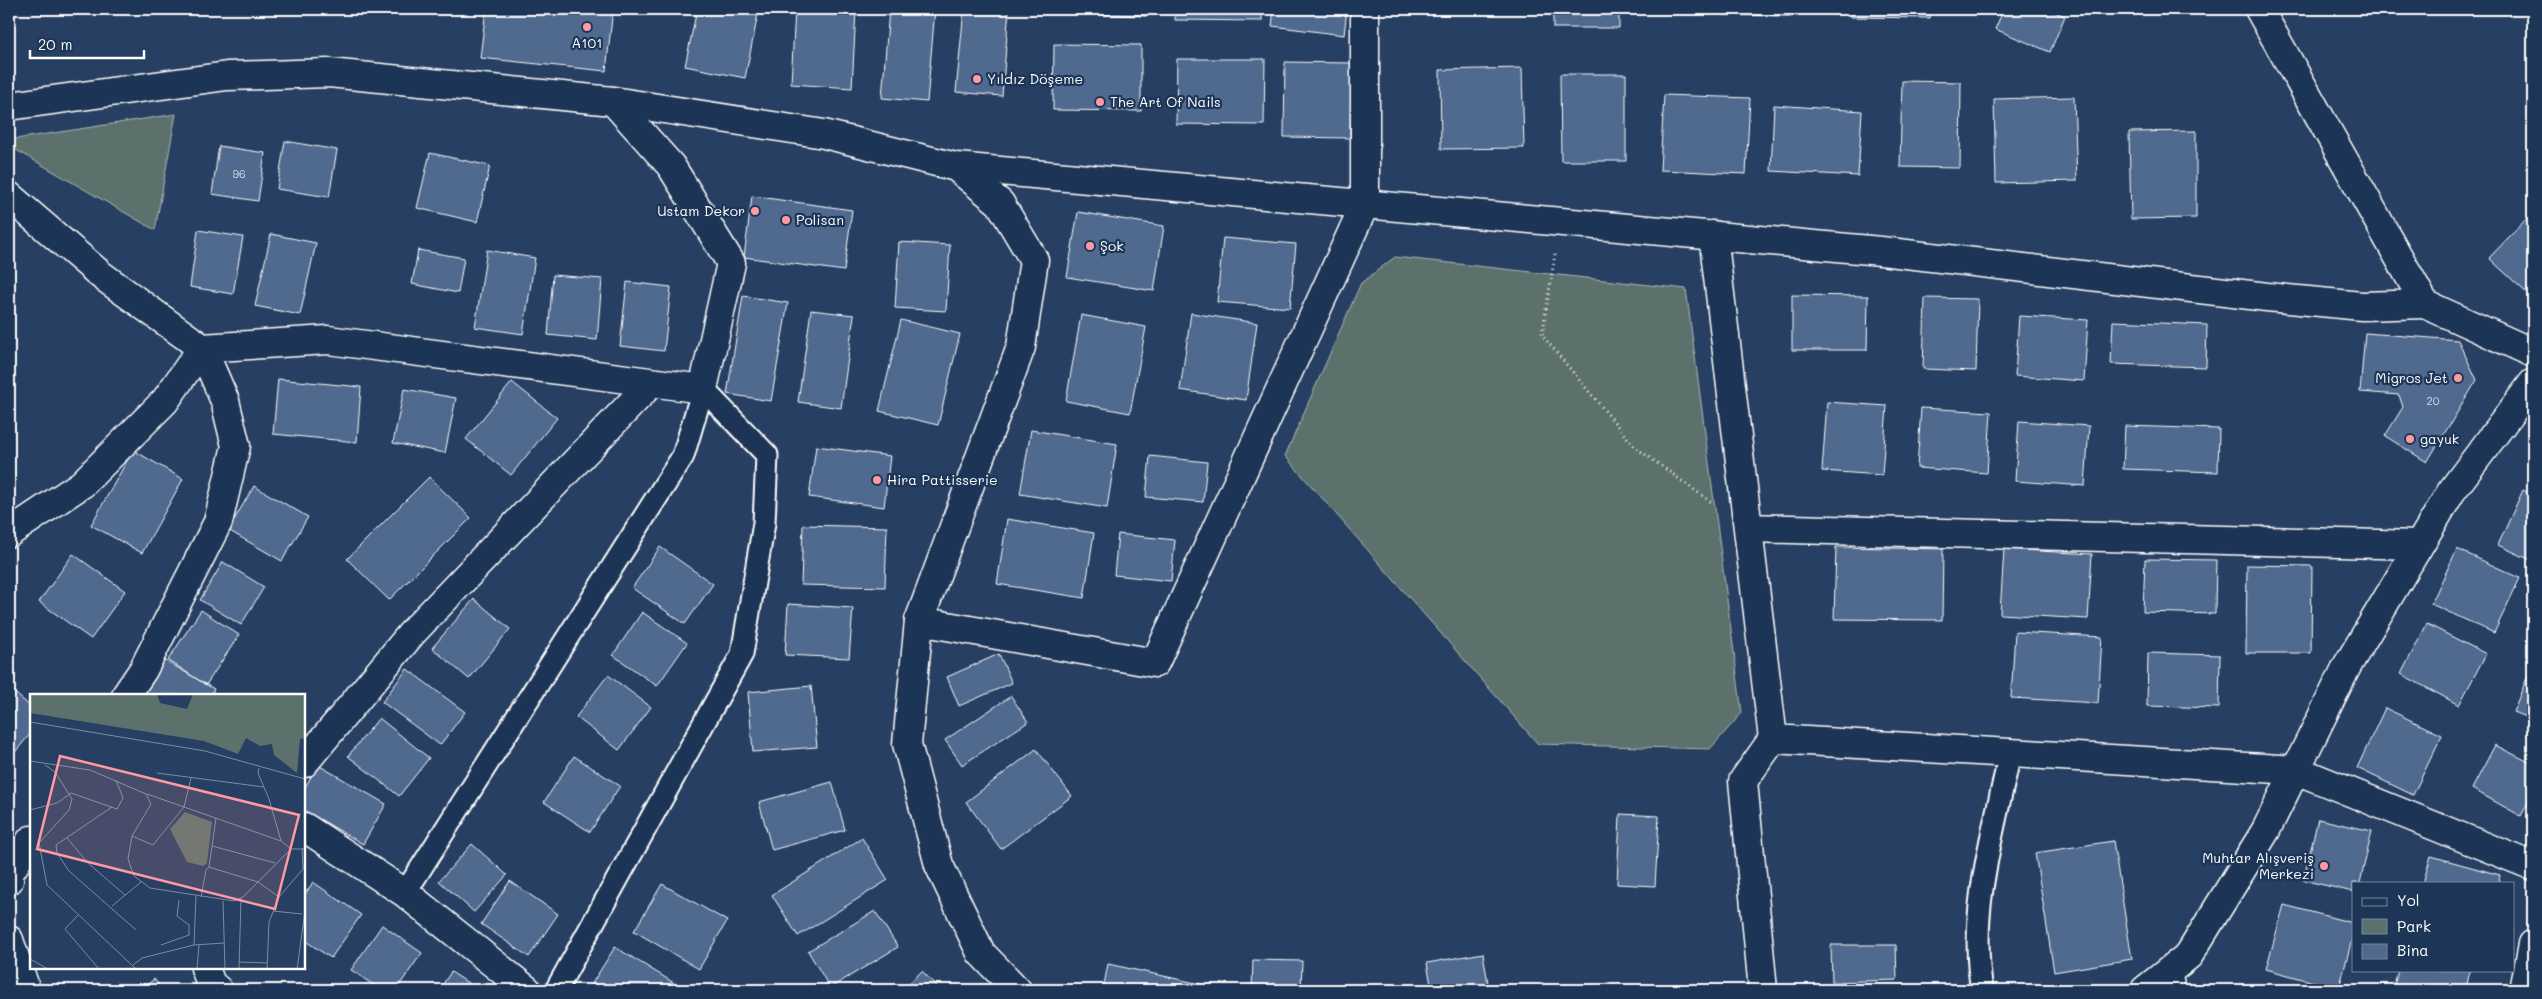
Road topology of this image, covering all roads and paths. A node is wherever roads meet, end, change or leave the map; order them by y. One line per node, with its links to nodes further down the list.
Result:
1 (1365, 9): 7 (street)
2 (2259, 9): 10 (street)
3 (613, 101): 4 (street); 5 (street); 15 (street)
4 (9, 106)
5 (956, 167): 7 (street); 19 (street)
6 (9, 196): 11 (street)
7 (1365, 204): 8 (street); 19 (street)
8 (1561, 222): 9 (street); 16 (path)
9 (1713, 235): 10 (street); 16 (street)
10 (2425, 304): 12 (street)
11 (202, 348): 13 (street); 17 (street); 20 (street)
12 (2533, 353)
13 (651, 383): 15 (street); 23 (street)
14 (2533, 383): 18 (street)
15 (703, 389): 29 (lane); 37 (lane)
16 (1748, 528): 18 (street); 21 (street)
17 (9, 533)
18 (2419, 545): 24 (street)
19 (919, 621): 38 (street)
20 (127, 694)
21 (1773, 739): 22 (street); 39 (street)
22 (2010, 753): 24 (street); 40 (lane)
23 (305, 762)
24 (2296, 770): 27 (street); 33 (street)
25 (305, 828): 29 (street)
26 (30, 842): 28 (street)
27 (2533, 866)
28 (9, 880)
29 (405, 893): 36 (street)
30 (9, 940): 34 (street)
31 (2533, 944): 42 (street)
32 (205, 969): 35 (street)
33 (2169, 982): 41 (street)
34 (26, 990)
35 (218, 990)
36 (527, 990)
37 (556, 990)
38 (1017, 990)
39 (1763, 990)
40 (1982, 990)
41 (2145, 990)
42 (2524, 990)

